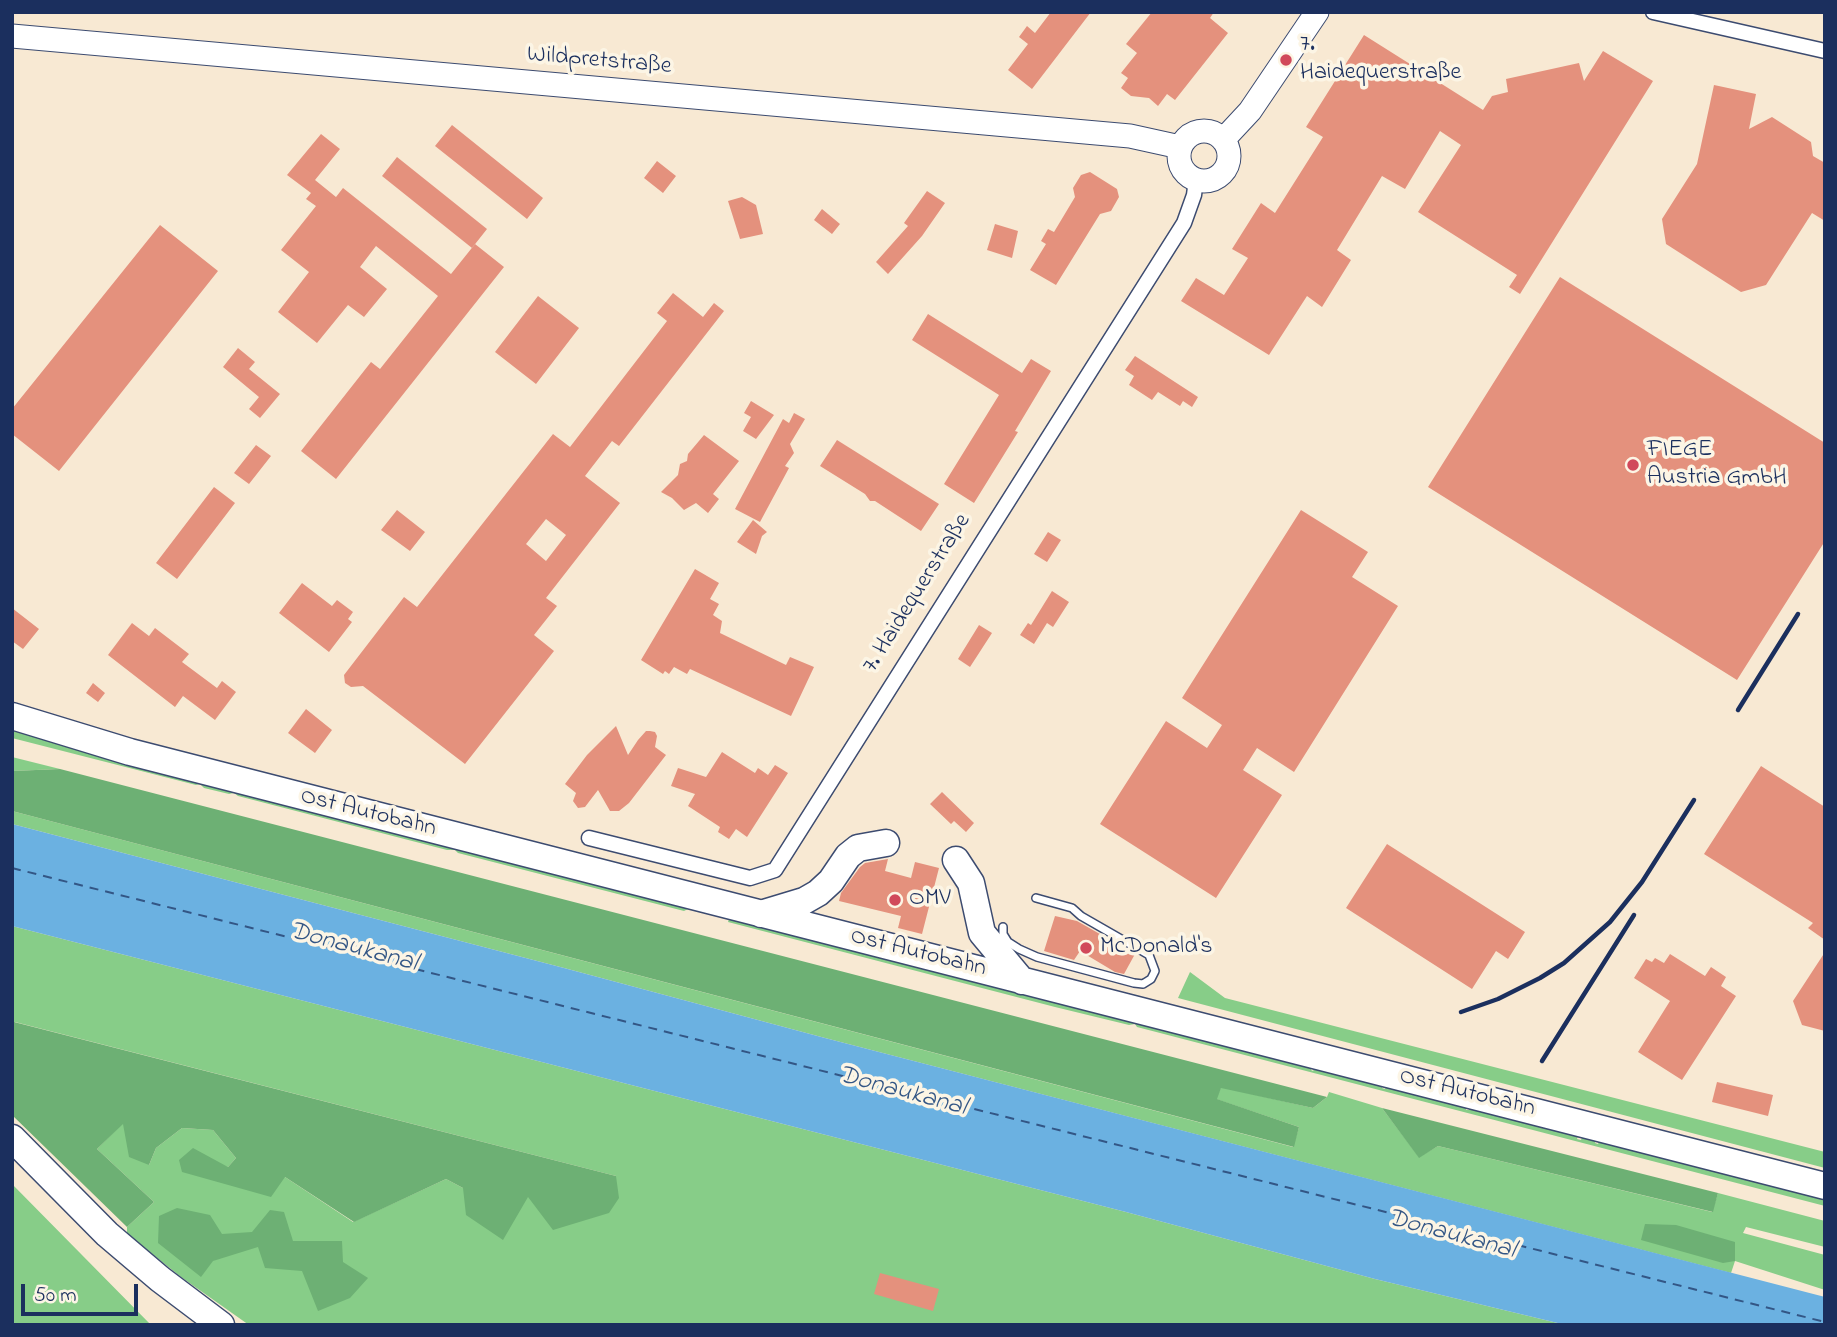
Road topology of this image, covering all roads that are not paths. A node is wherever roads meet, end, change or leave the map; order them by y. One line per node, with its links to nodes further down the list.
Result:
1 (1317, 12): 5 (main road)
2 (1653, 12): 4 (street)
3 (12, 36): 6 (main road, Wildpretstraße)
4 (1825, 51)
5 (1223, 140): 6 (main road); 7 (main road)
6 (1180, 147): 7 (main road)
7 (1196, 180): 9 (street, 7. Haidequerstraße)
8 (12, 716): 13 (highway, Ost Autobahn)
9 (589, 838)
10 (886, 843): 13 (highway)
11 (956, 860): 15 (highway)
12 (1036, 898): 14 (lane)
13 (760, 914): 15 (highway, Ost Autobahn)
14 (1003, 927)
15 (1022, 981): 17 (highway, Ost Autobahn)
16 (12, 1138): 18 (highway)
17 (1825, 1186)
18 (221, 1325)

